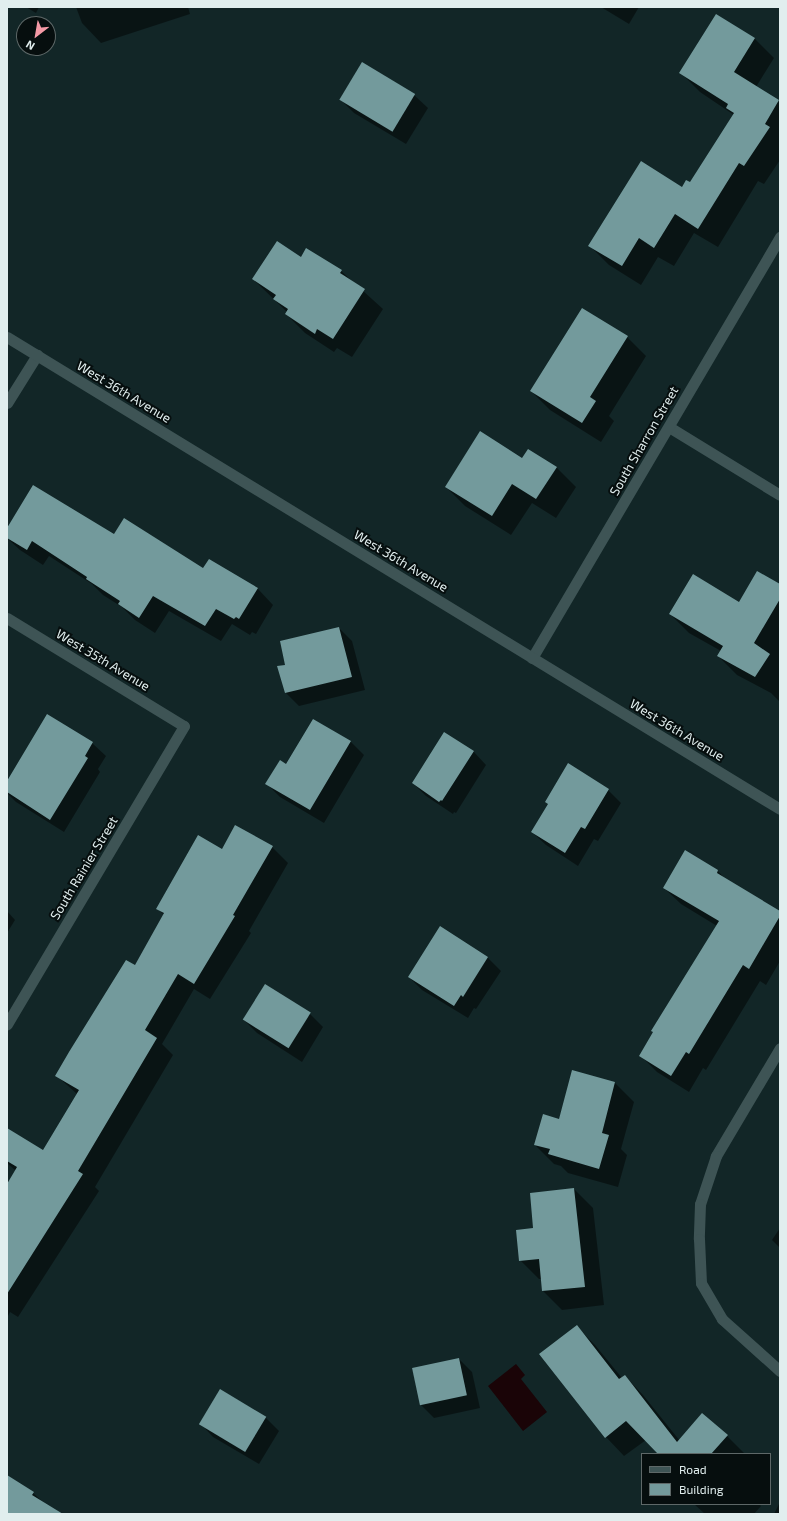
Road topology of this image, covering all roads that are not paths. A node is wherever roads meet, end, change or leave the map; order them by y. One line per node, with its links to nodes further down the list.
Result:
1 (780, 237): 5 (street, South Sharron Street)
2 (7, 337): 3 (street, West 36th Avenue)
3 (37, 355): 4 (street); 8 (street, West 36th Avenue)
4 (7, 403)
5 (669, 427): 6 (street); 8 (street, South Sharron Street)
6 (780, 495)
7 (7, 618): 9 (street, West 35th Avenue)
8 (532, 658): 10 (street, West 36th Avenue)
9 (184, 726): 11 (street, South Rainier Street)
10 (780, 809)
11 (7, 1024)
12 (780, 1048): 13 (street)
13 (780, 1371)

